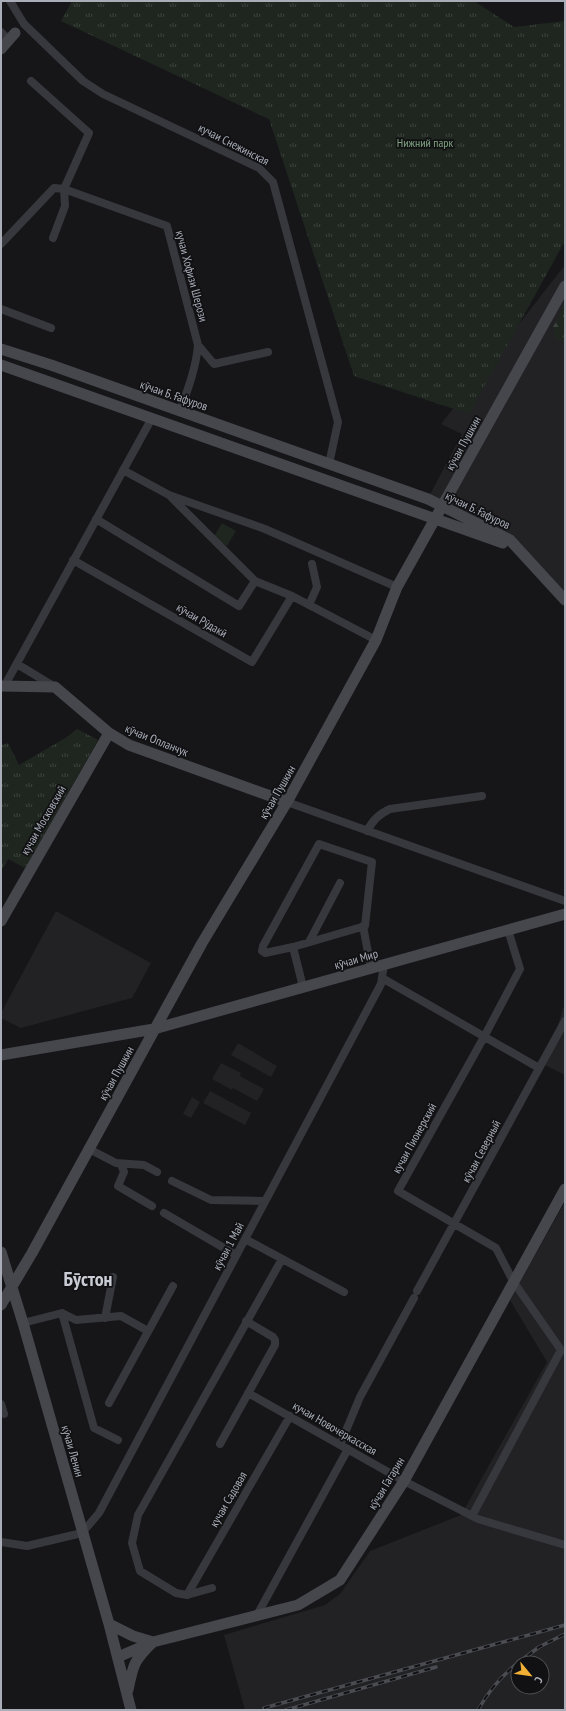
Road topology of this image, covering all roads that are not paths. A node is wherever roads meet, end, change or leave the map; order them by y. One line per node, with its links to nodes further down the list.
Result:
1 (10, 1): 19 (street, кучаи Снежинская)
2 (1, 32): 3 (street)
3 (12, 37): 4 (street)
4 (1, 49)
5 (31, 81): 6 (street)
6 (64, 189): 7 (street); 8 (street); 12 (street, кучаи Хофизи Шерози)
7 (53, 238)
8 (1, 244)
9 (565, 286): 23 (street, кӯчаи Пушкин)
10 (1, 309): 11 (street)
11 (51, 328)
12 (198, 345): 14 (street); 16 (street)
13 (1, 349): 16 (street, кӯчаи Б. Ғафуров)
14 (268, 352)
15 (1, 365): 17 (street, кӯчаи Б. Ғафуров)
16 (180, 411): 18 (street, кӯчаи Б. Ғафуров)
17 (152, 418): 20 (street); 21 (street, кӯчаи Б. Ғафуров)
18 (304, 455): 19 (street, кӯчаи Б. Ғафуров); 21 (street)
19 (329, 464): 23 (street, кӯчаи Б. Ғафуров)
20 (123, 470): 22 (street); 24 (street)
21 (298, 470): 25 (street, кӯчаи Б. Ғафуров)
22 (168, 495): 29 (street); 30 (street)
23 (442, 507): 25 (street, кӯчаи Пушкин); 26 (street, кӯчаи Б. Ғафуров)
24 (96, 519): 27 (street); 29 (street)
25 (436, 519): 26 (street, кӯчаи Б. Ғафуров); 30 (street, кӯчаи Пушкин)
26 (517, 547): 32 (street)
27 (73, 560): 31 (street, кӯчаи Рӯдакӣ); 35 (street)
28 (312, 564): 33 (street)
29 (255, 581): 31 (street)
30 (397, 587): 34 (street, кӯчаи Пушкин)
31 (292, 596): 33 (street)
32 (565, 600)
33 (309, 606): 34 (street)
34 (376, 640): 40 (street, кӯчаи Пушкин)
35 (17, 664): 36 (street); 37 (street)
36 (3, 685): 37 (street)
37 (55, 686): 38 (street, кӯчаи Опланчук)
38 (109, 733): 40 (street, кӯчаи Опланчук); 45 (street, кучаи Московский)
39 (482, 796): 41 (street)
40 (287, 802): 41 (street); 55 (street, кӯчаи Пушкин)
41 (367, 831): 43 (street)
42 (340, 883): 48 (street)
43 (565, 901)
44 (565, 914): 47 (street, кӯчаи Мир)
45 (1, 921)
46 (363, 926): 48 (street); 49 (street); 51 (street)
47 (508, 930): 50 (street, кӯчаи Мир); 56 (street, кучаи Пионерский)
48 (309, 942): 49 (street)
49 (294, 946): 53 (street)
50 (384, 964): 51 (street, кӯчаи Мир); 52 (street, кӯчаи 1 Май)
51 (371, 968): 53 (street, кӯчаи Мир)
52 (382, 978): 56 (street); 64 (street, кӯчаи 1 Май)
53 (302, 987): 55 (street, кӯчаи Мир)
54 (565, 1021): 58 (street, кӯчаи Северный)
55 (154, 1029): 57 (street); 59 (street, кӯчаи Пушкин)
56 (484, 1037): 58 (street); 67 (street, кучаи Пионерский)
57 (1, 1055)
58 (539, 1068): 67 (street, кӯчаи Северный)
59 (89, 1149): 60 (street); 74 (street, кӯчаи Пушкин)
60 (122, 1164): 61 (street); 65 (street)
61 (157, 1172)
62 (172, 1181): 64 (street)
63 (565, 1189): 73 (street, кӯчаи Гагарин)
64 (265, 1201): 68 (street, кӯчаи 1 Май)
65 (152, 1206)
66 (164, 1213): 70 (street)
67 (455, 1224): 73 (street, кучаи Пионерский); 90 (street, кӯчаи Северный)
68 (245, 1239): 70 (street, кӯчаи 1 Май); 71 (street)
69 (1, 1252): 74 (street, кӯчаи Ленин)
70 (236, 1255): 93 (street, кӯчаи 1 Май)
71 (282, 1259): 76 (street); 80 (street)
72 (113, 1277): 79 (street)
73 (513, 1281): 91 (street, кӯчаи Гагарин); 92 (street, кучаи Пионерский)
74 (12, 1285): 77 (street, кӯчаи Пушкин); 81 (street, кӯчаи Ленин)
75 (173, 1286): 82 (street)
76 (344, 1292)
77 (1, 1305)
78 (62, 1313): 79 (street); 81 (street); 88 (street)
79 (106, 1318): 82 (street)
80 (246, 1321): 83 (street); 97 (street)
81 (23, 1323): 93 (street, кӯчаи Ленин)
82 (148, 1331): 84 (street)
83 (248, 1393): 87 (street, кучаи Новочеркасская); 89 (street)
84 (109, 1403)
85 (1, 1404): 86 (street)
86 (4, 1414)
87 (290, 1416): 90 (street, кучаи Новочеркасская); 97 (street, кучаи Садовая)
88 (118, 1440)
89 (220, 1444)
90 (344, 1447): 91 (street, кучаи Новочеркасская); 98 (street, кӯчаи Северный)
91 (404, 1481): 92 (street, кучаи Новочеркасская); 98 (street, кӯчаи Гагарин)
92 (472, 1516): 95 (street, кучаи Новочеркасская)
93 (82, 1533): 94 (street); 99 (street, кӯчаи Ленин)
94 (1, 1542)
95 (565, 1546)
96 (212, 1588): 97 (street)
97 (187, 1595)
98 (257, 1615): 100 (street, кӯчаи Гагарин)
99 (109, 1624): 100 (street); 101 (street, кӯчаи Ленин)
100 (153, 1642): 101 (street, кӯчаи Гагарин); 102 (street)
101 (118, 1657): 102 (street, кӯчаи Ленин)
102 (128, 1693): 103 (street)
103 (131, 1710)

